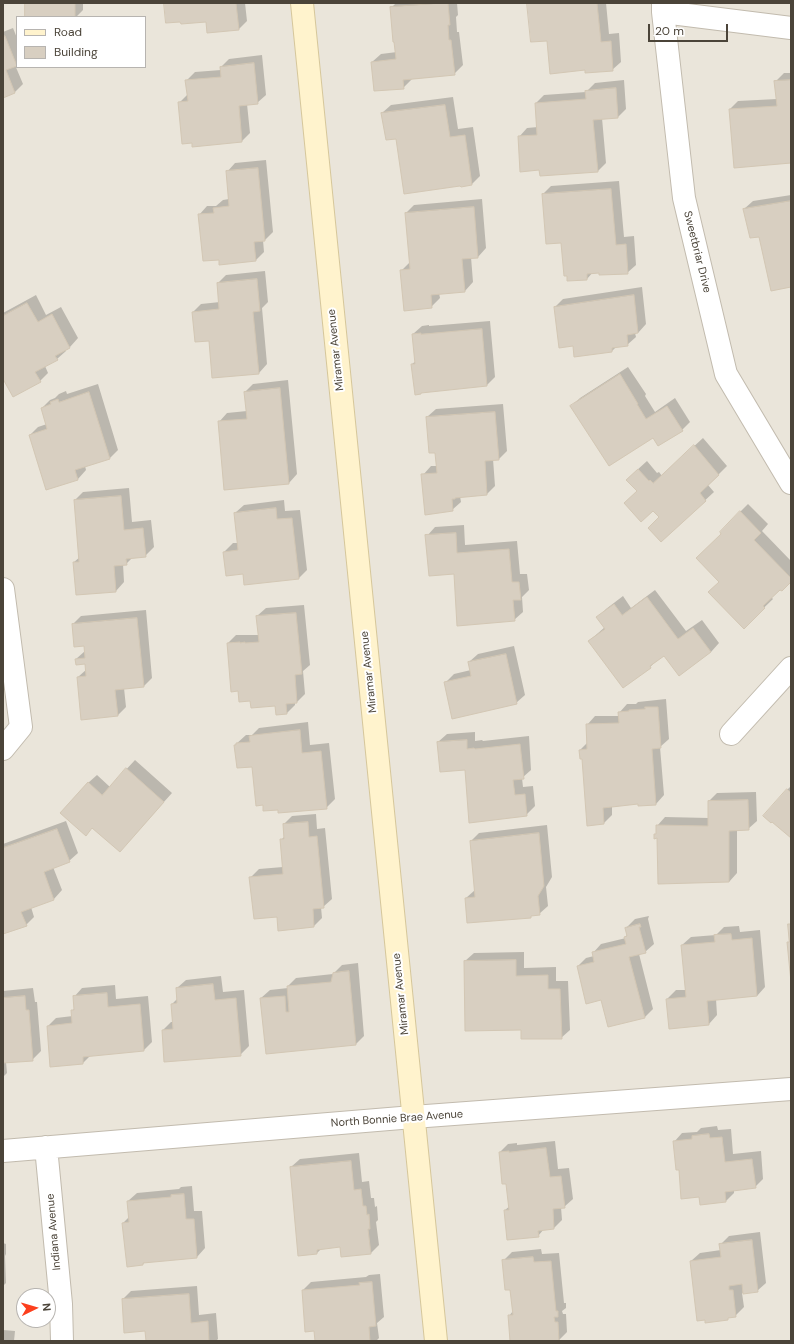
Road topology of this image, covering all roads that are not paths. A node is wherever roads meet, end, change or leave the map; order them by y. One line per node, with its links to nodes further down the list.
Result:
1 (302, 3): 10 (street, Miramar Avenue)
2 (663, 8): 3 (street); 4 (street, Sweetbriar Drive)
3 (791, 28)
4 (791, 483)
5 (3, 589): 8 (street)
6 (791, 668): 7 (street)
7 (731, 734)
8 (3, 749)
9 (791, 1089): 10 (street, North Bonnie Brae Avenue)
10 (413, 1117): 11 (street, North Bonnie Brae Avenue); 14 (street, Miramar Avenue)
11 (46, 1147): 12 (street, North Bonnie Brae Avenue); 13 (street, Indiana Avenue)
12 (3, 1151)
13 (62, 1341)
14 (436, 1341)

